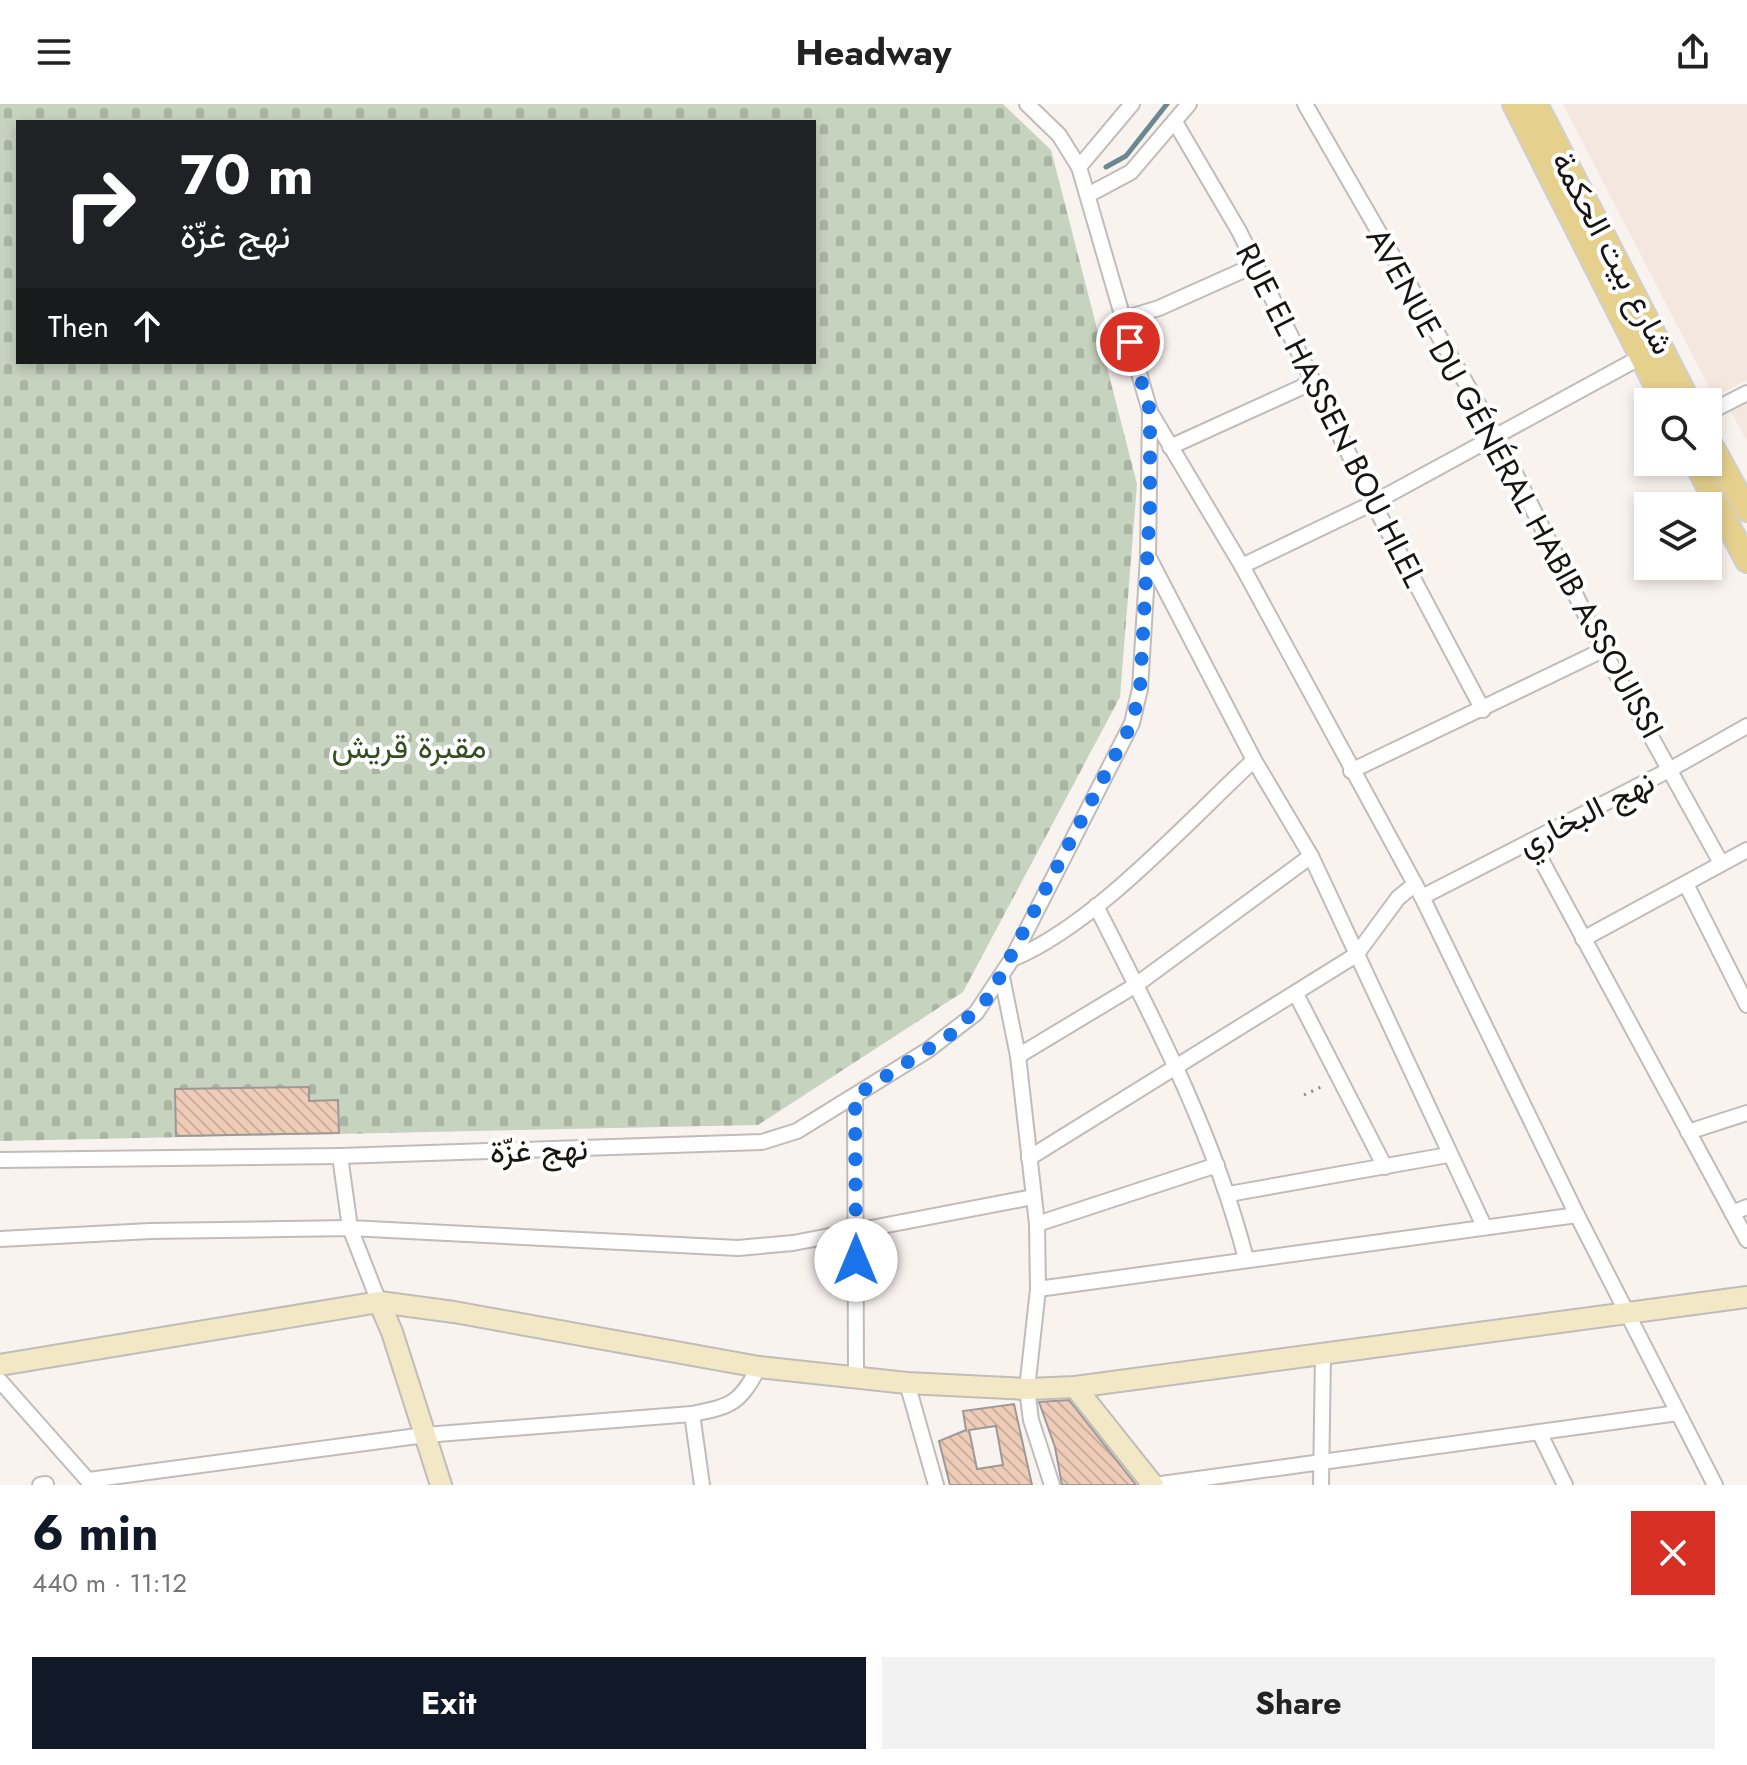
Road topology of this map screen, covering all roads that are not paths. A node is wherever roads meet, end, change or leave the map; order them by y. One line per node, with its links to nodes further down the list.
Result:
1 (1027, 104): 8 (street)
2 (1132, 104): 8 (street)
3 (1189, 104): 7 (street)
4 (1305, 104): 20 (street, AVENUE DU GÉNÉRAL HABIB ASSOUISSI)
5 (1514, 104): 10 (main road, شارع بيت الحكمة)
6 (1536, 104): 10 (main road, شارع بيت الحكمة)
7 (1175, 122): 9 (street); 11 (street, RUE EL HASSEN BOU HLEL)
8 (1079, 167): 9 (street)
9 (1088, 195): 12 (street)
10 (1582, 217): 13 (main road, شارع بيت الحكمة); 16 (main road, شارع بيت الحكمة)
11 (1255, 265): 12 (street); 14 (street, RUE EL HASSEN BOU HLEL)
12 (1123, 319): 19 (street)
13 (1641, 357): 15 (main road, شارع بيت الحكمة); 20 (street)
14 (1313, 382): 21 (street); 25 (street, RUE EL HASSEN BOU HLEL)
15 (1657, 388)
16 (1681, 388)
17 (1747, 393): 18 (street)
18 (1722, 406)
19 (1150, 411): 21 (street); 27 (street, نهج غزّة)
20 (1497, 437): 25 (street); 30 (street, AVENUE DU GÉNÉRAL HABIB ASSOUISSI)
21 (1170, 447): 29 (street)
22 (1722, 457): 24 (main road)
23 (1702, 476): 28 (main road)
24 (1741, 482): 26 (main road)
25 (1373, 503): 29 (street); 31 (street, RUE EL HASSEN BOU HLEL)
26 (1747, 510)
27 (1148, 557): 33 (street); 45 (street, نهج غزّة)
28 (1747, 561)
29 (1242, 566): 35 (street)
30 (1603, 650): 31 (street); 34 (street, AVENUE DU GÉNÉRAL HABIB ASSOUISSI)
31 (1483, 710): 35 (street)
32 (1747, 726): 34 (street, نهج البخاري)
33 (1254, 760): 38 (street); 42 (street)
34 (1671, 769): 36 (street, نهج البخاري); 39 (street, AVENUE DU GÉNÉRAL HABIB ASSOUISSI)
35 (1351, 771): 41 (street)
36 (1531, 841): 41 (street, نهج البخاري); 43 (street)
37 (1747, 850): 39 (street)
38 (1311, 856): 44 (street); 47 (street)
39 (1721, 863): 40 (street)
40 (1686, 884): 43 (street); 49 (street)
41 (1419, 890): 44 (street, نهج البخاري); 65 (street)
42 (1096, 906): 45 (street); 47 (street)
43 (1583, 939): 54 (street)
44 (1356, 955): 48 (street); 55 (street)
45 (1012, 959): 46 (street, نهج غزّة)
46 (1002, 977): 50 (street); 52 (street, نهج غزّة)
47 (1136, 985): 50 (street); 51 (street)
48 (1296, 994): 51 (street); 60 (street)
49 (1747, 1005)
50 (1018, 1056): 57 (street)
51 (1176, 1066): 57 (street); 59 (street)
52 (855, 1096): 56 (street, نهج غزّة); 69 (street)
53 (1747, 1113): 54 (street)
54 (1688, 1132): 64 (street)
55 (1448, 1155): 60 (street); 67 (street)
56 (340, 1156): 58 (street, نهج غزّة); 68 (street)
57 (1029, 1158): 62 (street)
58 (0, 1160)
59 (1217, 1165): 61 (street); 66 (street)
60 (1385, 1167): 61 (street)
61 (1229, 1194): 72 (street)
62 (1033, 1197): 66 (street); 69 (street)
63 (1747, 1207): 64 (street)
64 (1732, 1213): 71 (street)
65 (1577, 1215): 67 (street); 76 (street)
66 (1037, 1224): 73 (street)
67 (1484, 1226): 72 (street)
68 (350, 1228): 69 (street); 70 (street); 75 (street)
69 (857, 1230): 80 (street)
70 (0, 1239)
71 (1747, 1240)
72 (1246, 1259): 73 (street)
73 (1038, 1289): 84 (street)
74 (1747, 1297): 76 (main road)
75 (379, 1302): 78 (main road); 79 (main road); 88 (main road)
76 (1627, 1314): 77 (main road); 85 (street)
77 (1323, 1354): 83 (main road); 89 (street)
78 (0, 1365)
79 (759, 1367): 80 (main road); 86 (street)
80 (856, 1377): 82 (main road)
81 (0, 1381): 90 (street)
82 (907, 1383): 84 (main road); 93 (street)
83 (1075, 1387): 84 (main road); 95 (main road)
84 (1027, 1389): 94 (street)
85 (1678, 1413): 87 (street); 98 (street)
86 (692, 1414): 88 (street); 92 (street)
87 (1540, 1434): 89 (street); 97 (street)
88 (425, 1435): 90 (street); 91 (main road)
89 (1321, 1463): 95 (street); 96 (street)
90 (91, 1482)
91 (441, 1485)
92 (702, 1485)
93 (936, 1485)
94 (1052, 1485)
95 (1153, 1485)
96 (1321, 1485)
97 (1565, 1485)
98 (1715, 1485)

